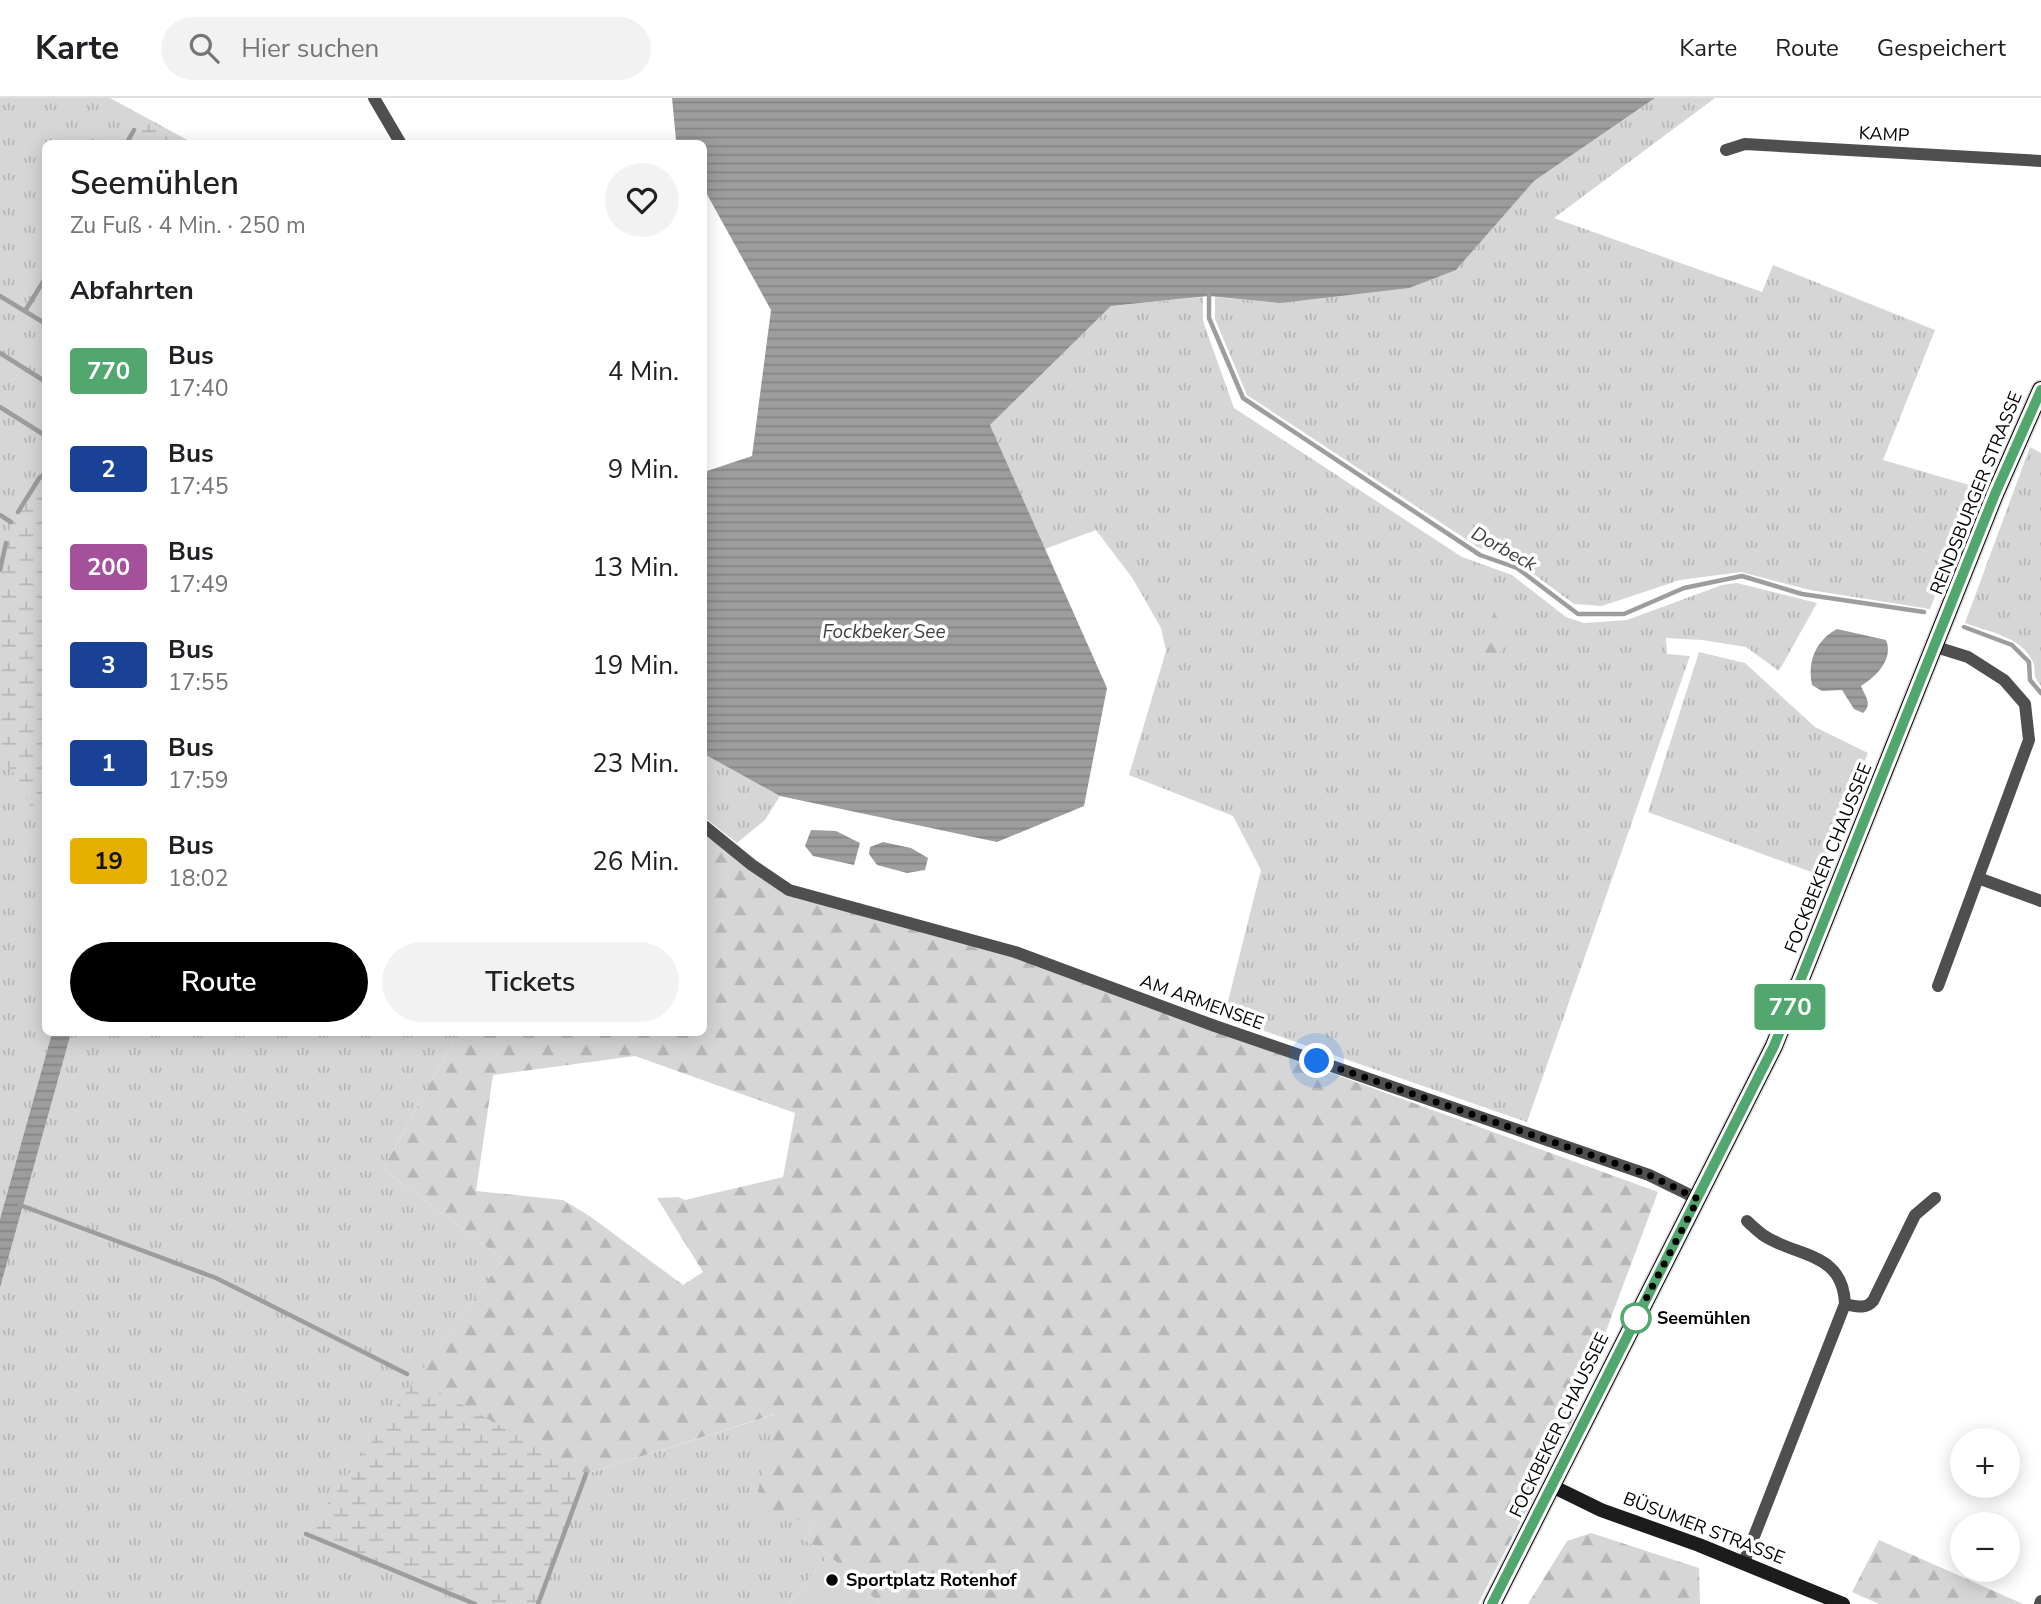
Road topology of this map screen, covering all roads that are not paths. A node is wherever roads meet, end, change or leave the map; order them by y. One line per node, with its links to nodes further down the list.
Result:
1 (374, 98): 2 (street)
2 (399, 140)
3 (1726, 150): 4 (street, KAMP)
4 (2041, 161)
5 (2041, 390): 6 (main road, RENDSBURGER STRASSE)
6 (1949, 611): 7 (main road, FOCKBEKER CHAUSSEE)
7 (1936, 646): 9 (street); 13 (main road, FOCKBEKER CHAUSSEE)
8 (707, 828): 13 (street, AM ARMENSEE)
9 (1978, 878): 10 (street); 11 (street)
10 (2041, 901)
11 (1938, 986)
12 (1935, 1198): 15 (street)
13 (1698, 1199): 16 (main road, FOCKBEKER CHAUSSEE)
14 (1747, 1221): 15 (street)
15 (1845, 1304): 17 (street)
16 (1552, 1486): 17 (street, BÜSUMER STRASSE); 18 (main road, FOCKBEKER CHAUSSEE)
17 (1744, 1562): 19 (street, BÜSUMER STRASSE)
18 (1492, 1604)
19 (1843, 1604)

